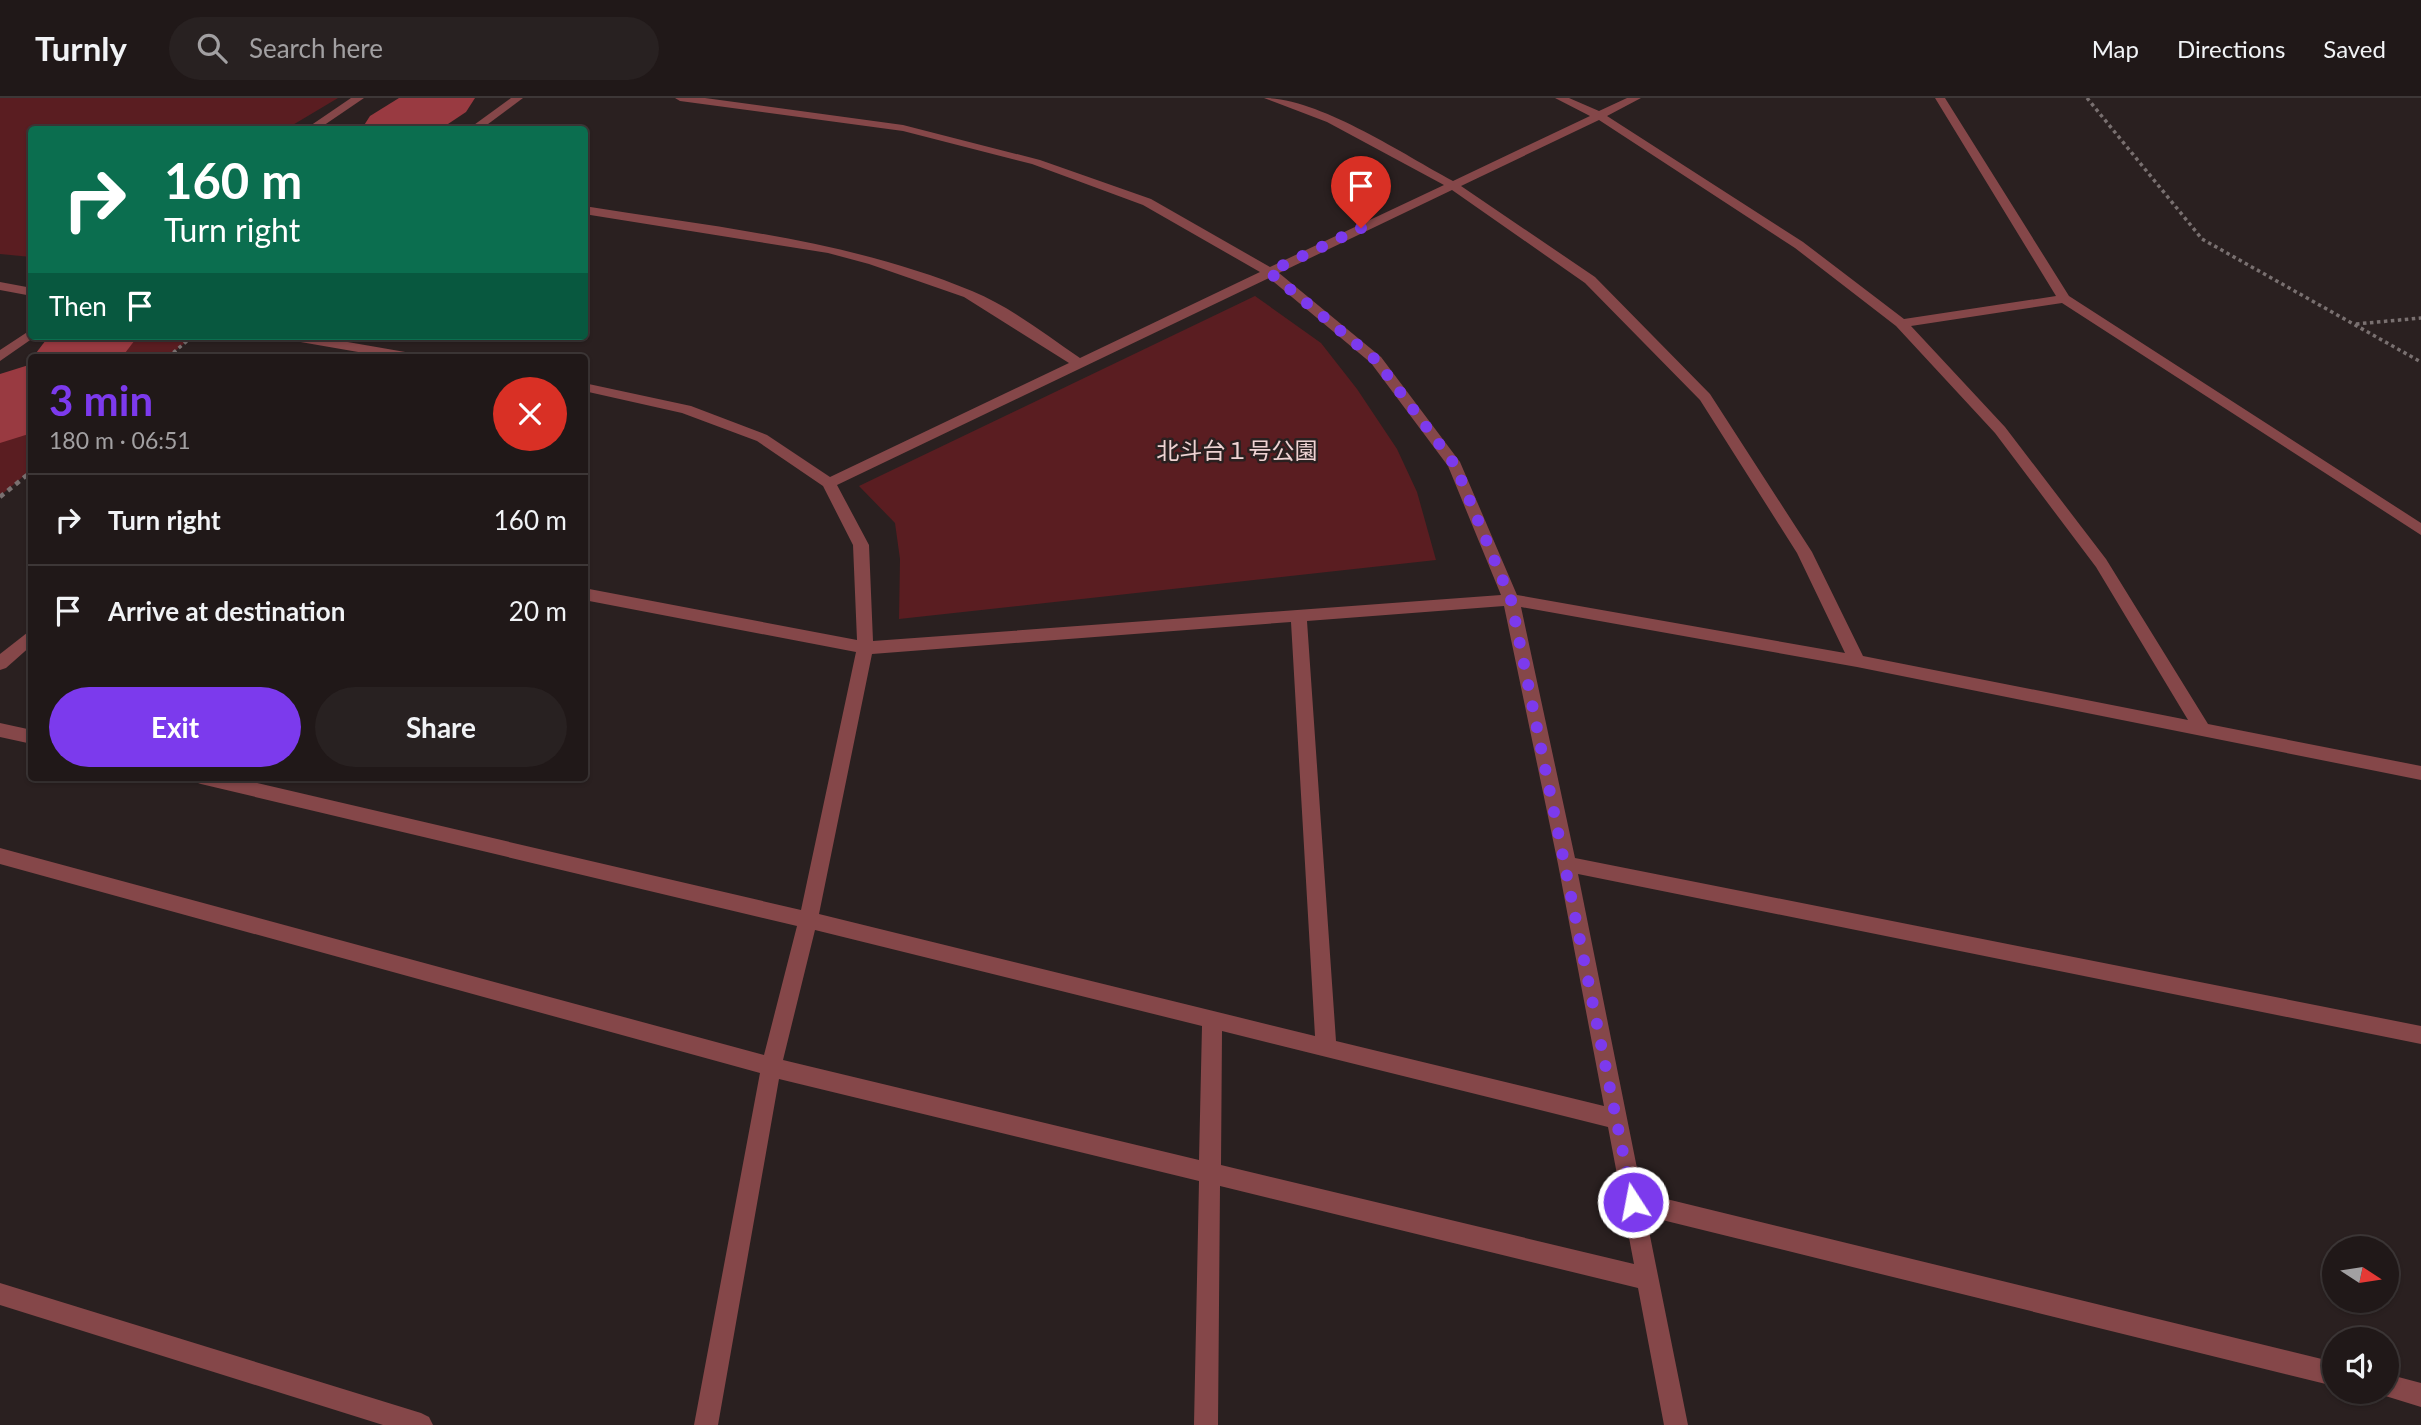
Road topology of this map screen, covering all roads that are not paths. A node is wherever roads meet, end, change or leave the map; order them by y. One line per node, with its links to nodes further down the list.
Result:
1 (359, 98): 9 (street)
2 (518, 98): 10 (street)
3 (680, 98): 13 (street)
4 (1269, 98): 11 (street)
5 (1560, 98): 8 (street)
6 (1636, 98): 8 (street)
7 (1940, 98): 16 (street)
8 (1600, 116): 11 (street); 17 (street)
9 (315, 126)
10 (478, 126)
11 (1452, 185): 13 (street); 33 (street)
12 (588, 211): 24 (street)
13 (1269, 272): 24 (street); 29 (street)
14 (0, 286): 15 (street)
15 (28, 291)
16 (2064, 299): 17 (street); 27 (street)
17 (1901, 323): 35 (street)
18 (28, 336): 23 (street)
19 (312, 340): 20 (street)
20 (340, 345): 21 (street); 22 (street)
21 (330, 354)
22 (393, 354)
23 (0, 357)
24 (1079, 363): 26 (street)
25 (588, 388): 26 (street)
26 (829, 483): 32 (street)
27 (2421, 530)
28 (588, 595): 32 (street)
29 (1511, 600): 30 (street); 33 (street); 41 (street)
30 (1299, 617): 32 (street); 45 (street)
31 (28, 639): 34 (street)
32 (865, 648): 42 (street)
33 (1857, 661): 35 (street)
34 (0, 664)
35 (2202, 728): 38 (street)
36 (0, 730): 37 (street)
37 (28, 736)
38 (2421, 773)
39 (218, 781): 42 (street)
40 (0, 856): 46 (street)
41 (1567, 863): 44 (street); 47 (street)
42 (808, 920): 43 (street); 46 (street)
43 (1212, 1019): 45 (street); 48 (street)
44 (2421, 1035)
45 (1326, 1047): 47 (street)
46 (771, 1068): 48 (street); 56 (street)
47 (1616, 1119): 49 (street)
48 (1210, 1173): 50 (street); 57 (street)
49 (1633, 1202): 50 (street); 52 (street)
50 (1648, 1279): 58 (street)
51 (0, 1294): 55 (street)
52 (2322, 1371)
53 (2399, 1390): 54 (street)
54 (2421, 1395)
55 (421, 1425)
56 (706, 1425)
57 (1206, 1425)
58 (1676, 1425)

